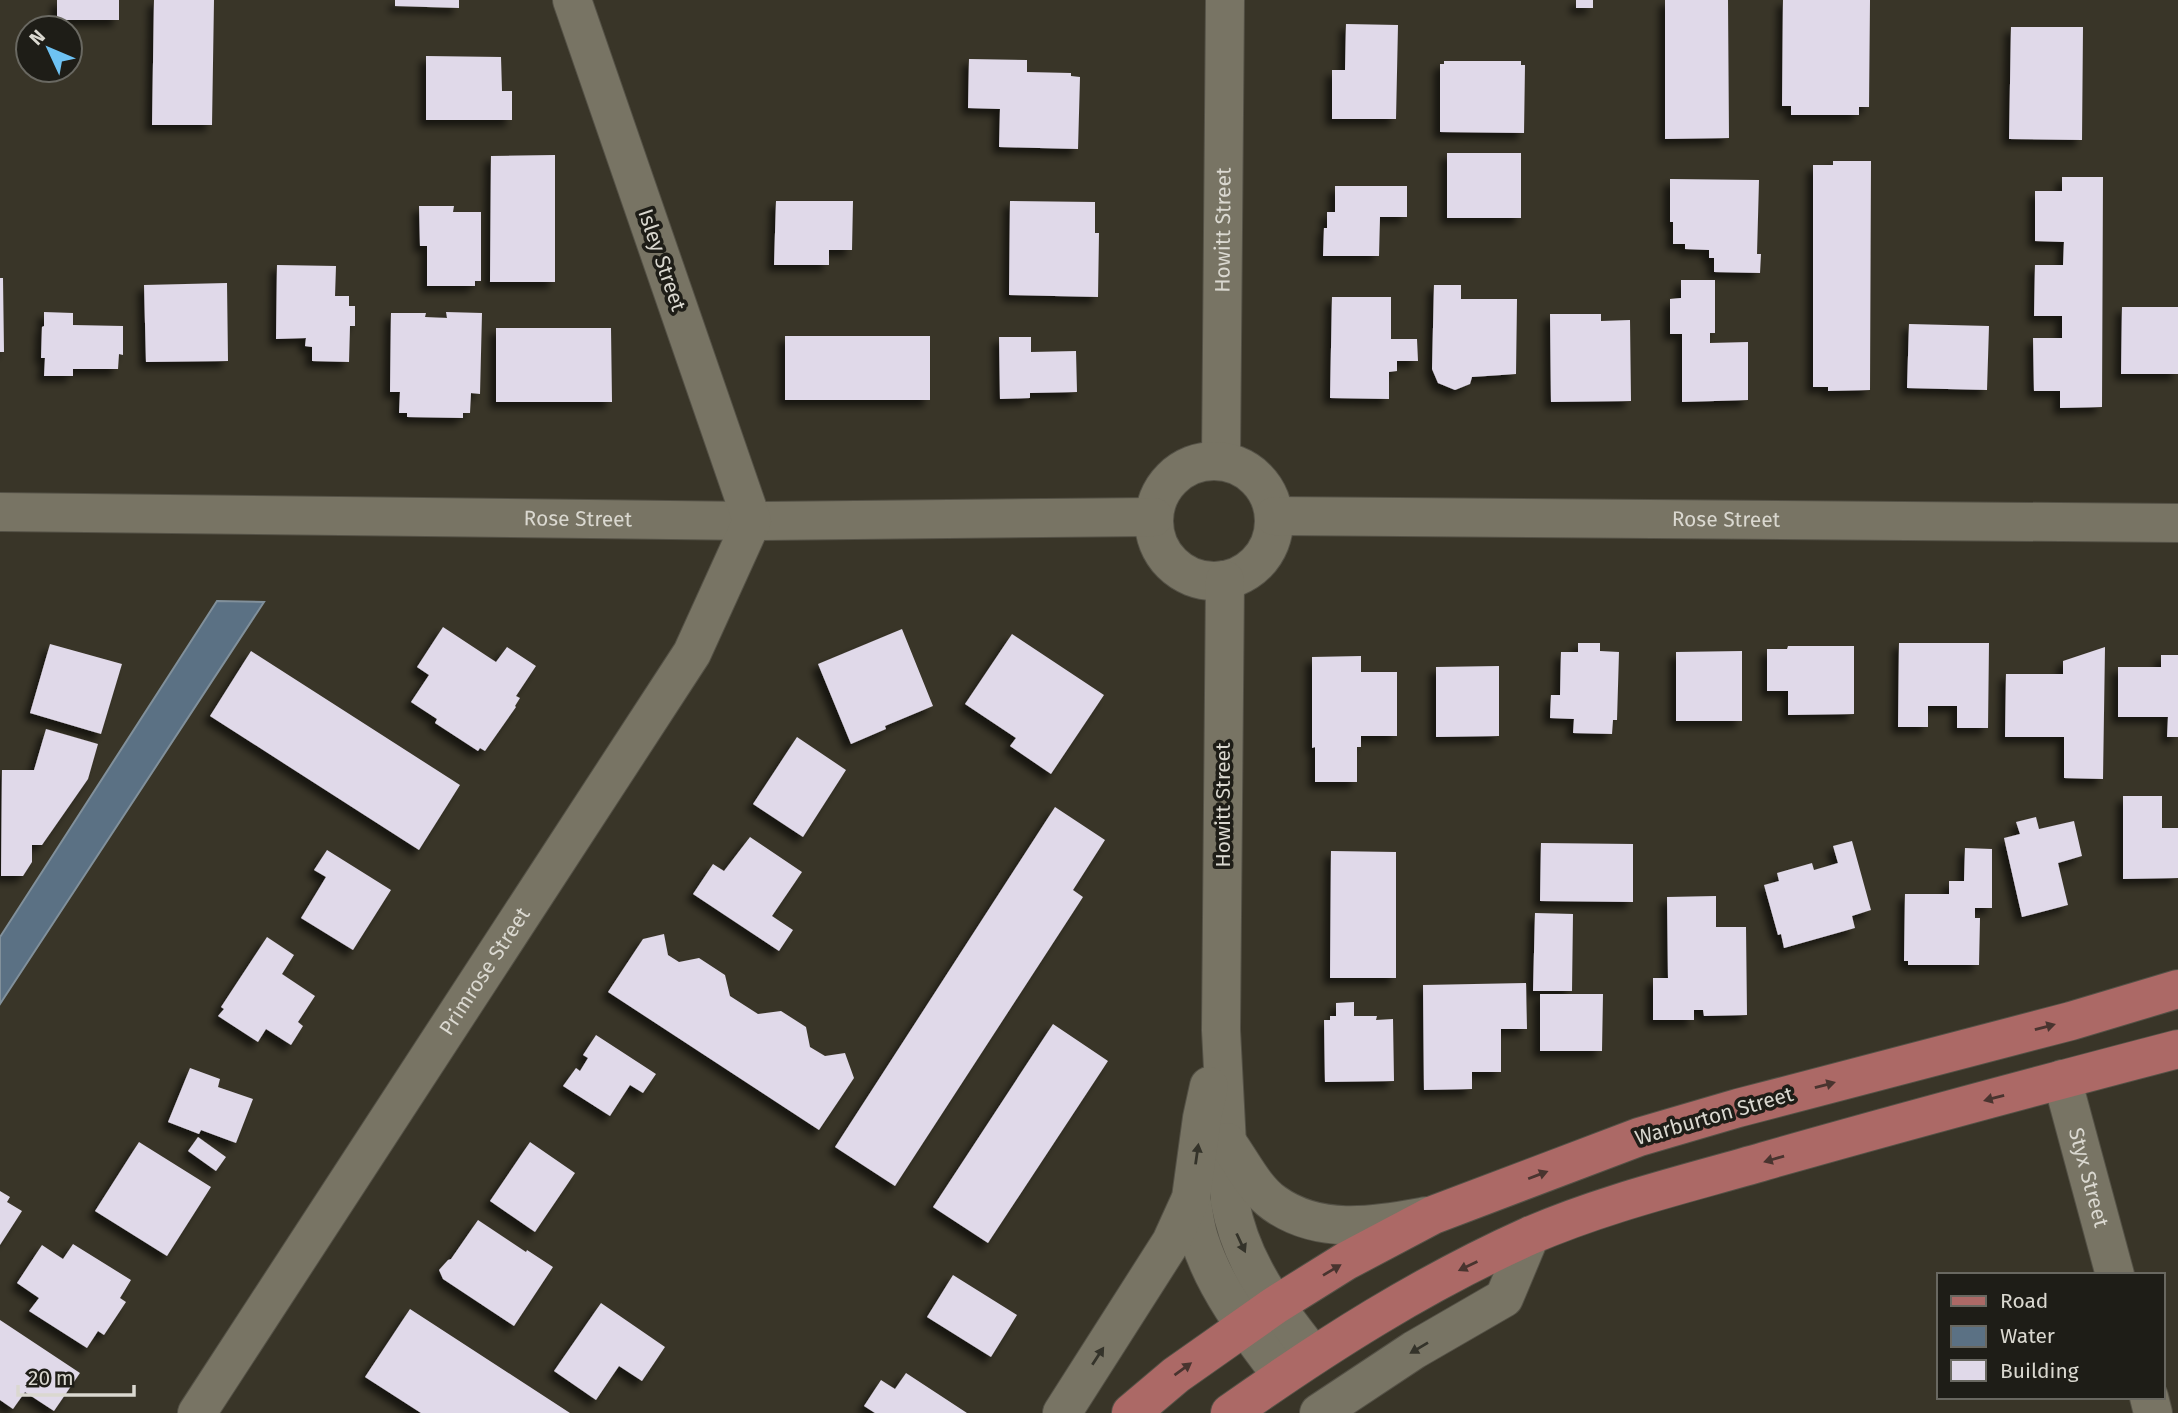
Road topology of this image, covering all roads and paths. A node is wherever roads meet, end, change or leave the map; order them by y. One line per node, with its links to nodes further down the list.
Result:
1 (572, 0): 7 (street, Isley Street)
2 (1225, 0): 3 (street, Howitt Street)
3 (1221, 461): 5 (street); 6 (street)
4 (0, 512): 7 (street, Rose Street)
5 (1274, 516): 8 (street, Rose Street); 9 (street)
6 (1154, 517): 7 (street, Rose Street); 9 (street)
7 (752, 521): 22 (street, Primrose Street)
8 (2178, 523)
9 (1225, 580): 11 (street, Howitt Street)
10 (2178, 989): 16 (main road, Warburton Street, one-way to 10)
11 (1221, 1030): 14 (street, Howitt Street); 15 (street, Howitt Street, one-way to 11)
12 (2178, 1049): 13 (main road)
13 (2062, 1079): 17 (main road, one-way to 17); 18 (street, Styx Street)
14 (1227, 1142): 16 (street); 19 (street, Howitt Street, one-way to 19)
15 (1191, 1198): 19 (street, Howitt Street); 23 (street, Howitt Street, one-way to 15)
16 (1433, 1215): 19 (main road, Warburton Street, one-way to 16)
17 (1530, 1236): 20 (main road, one-way to 20); 26 (street, one-way to 26)
18 (2114, 1273)
19 (1259, 1316): 20 (street, Howitt Street); 21 (street, Howitt Street); 24 (main road, Warburton Street, one-way to 19)
20 (1313, 1354): 21 (main road)
21 (1282, 1376): 25 (main road)
22 (197, 1413)
23 (1062, 1413)
24 (1131, 1413)
25 (1230, 1413)
26 (1319, 1413)

